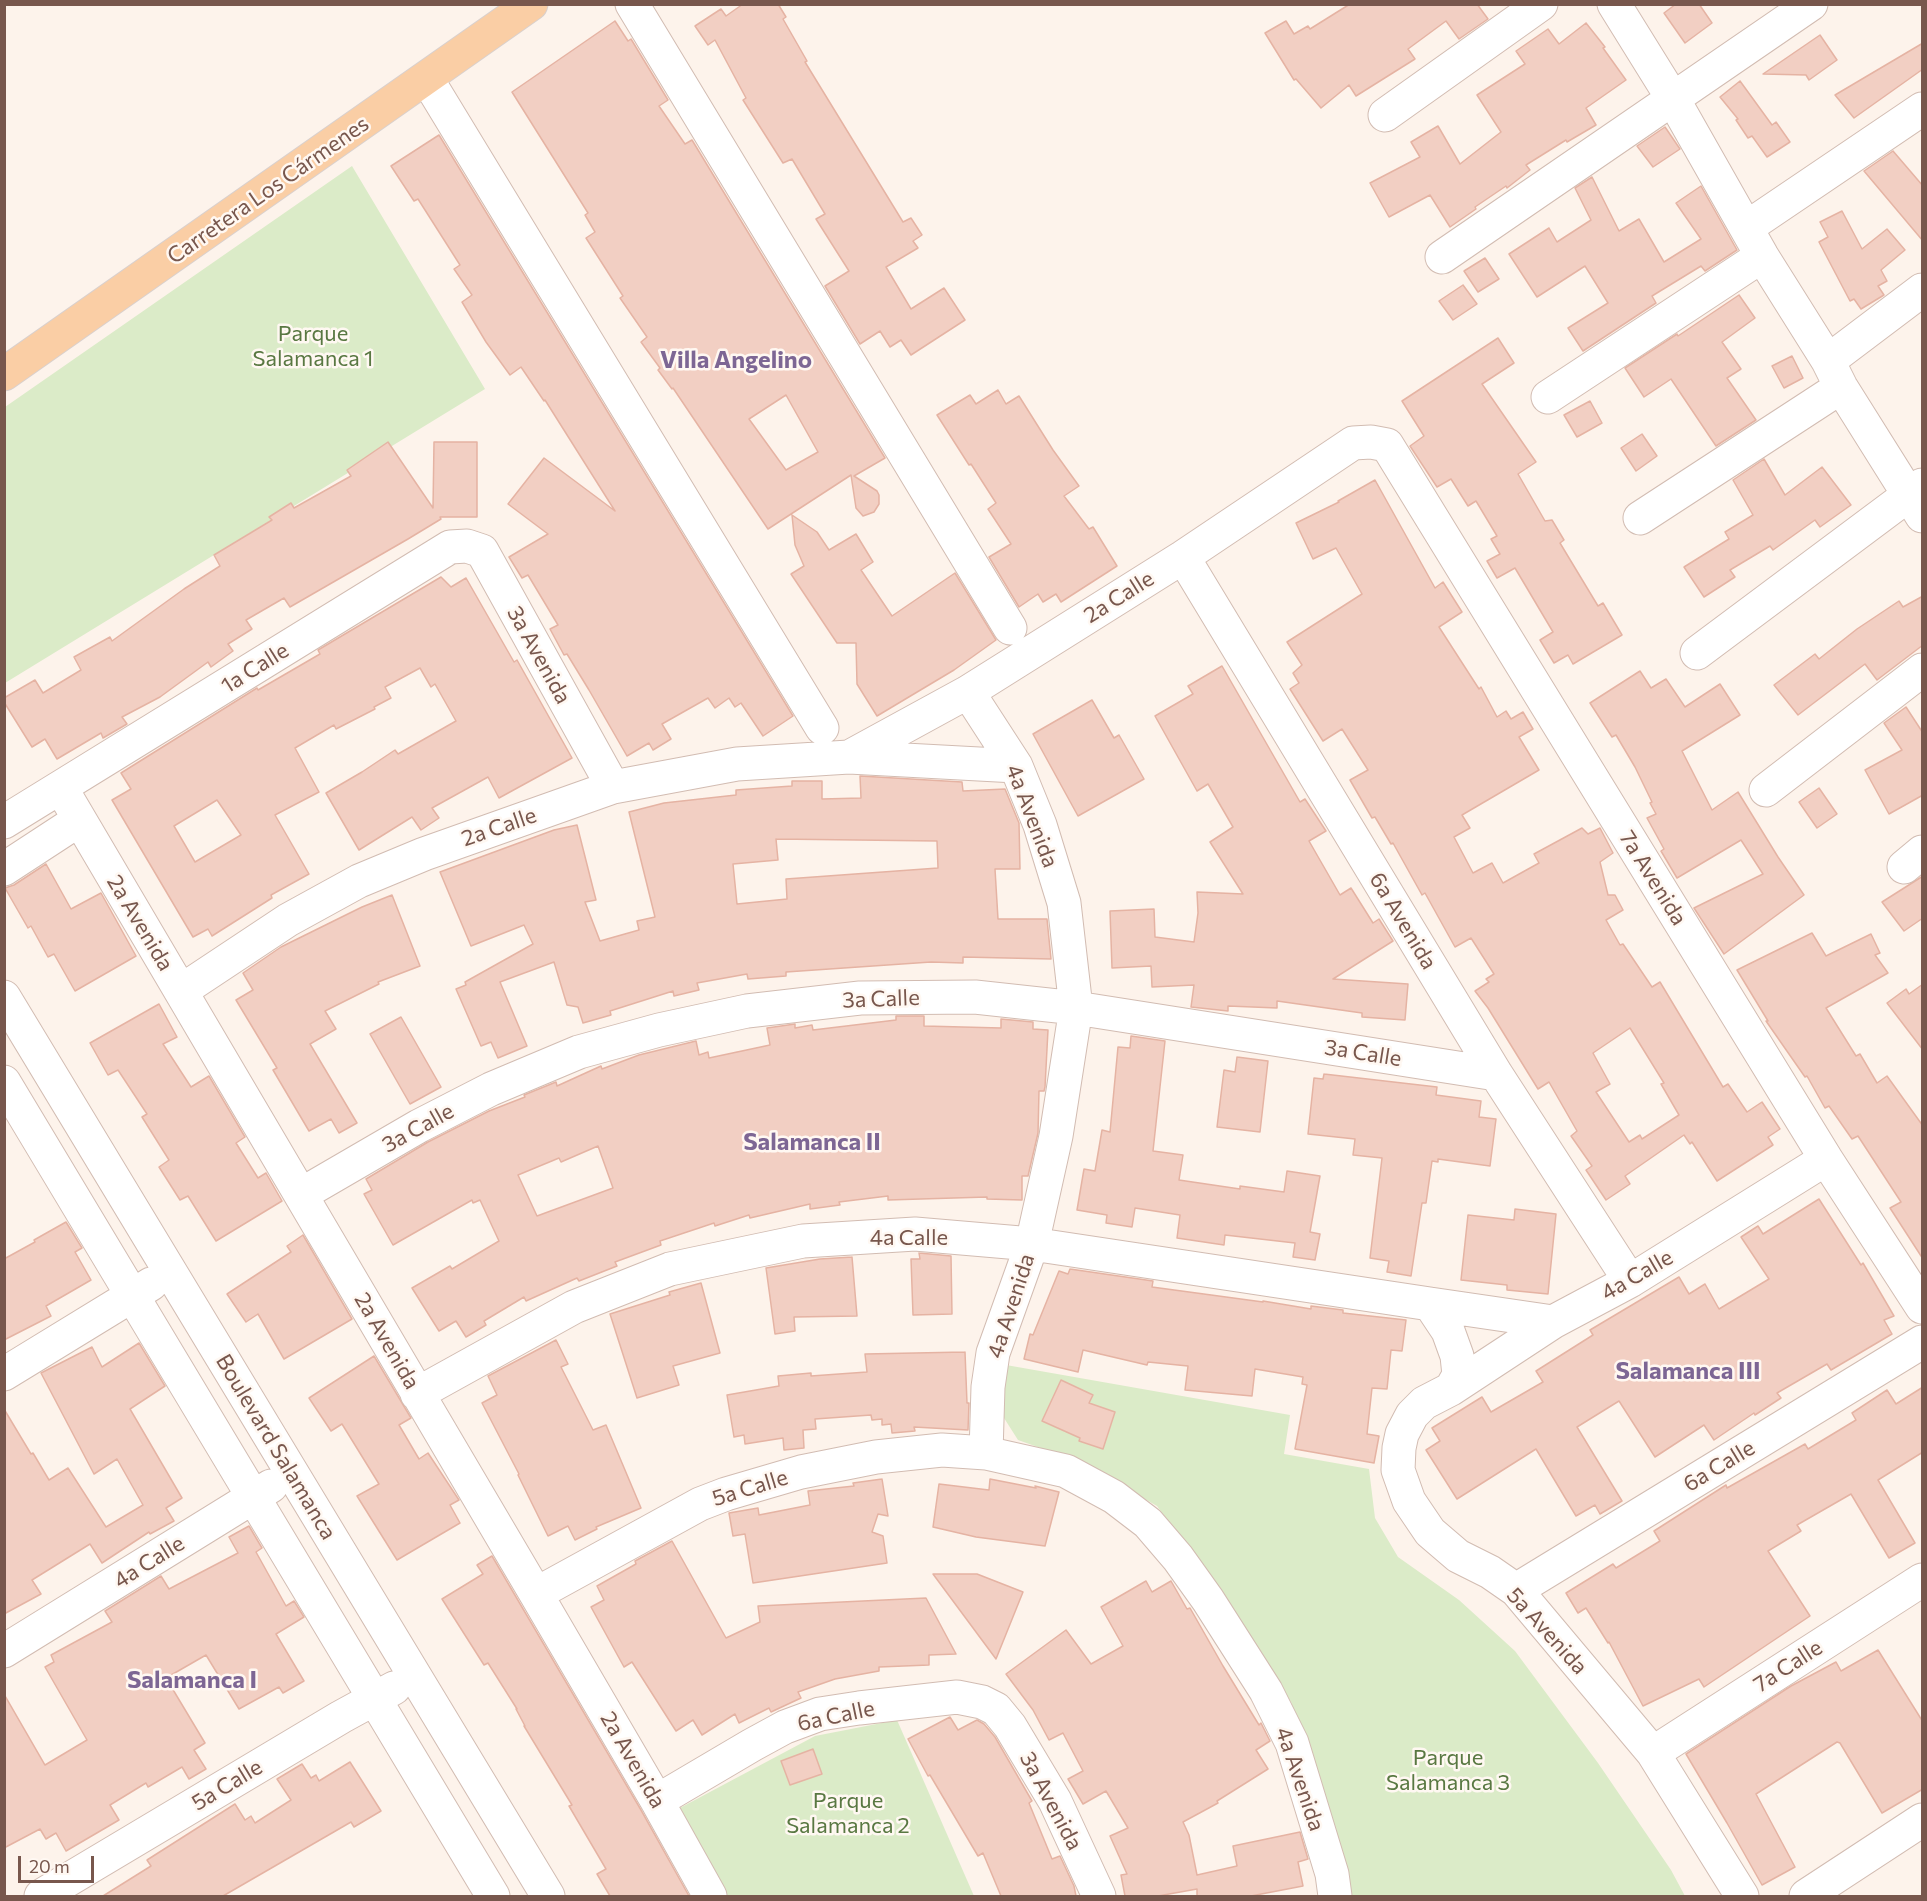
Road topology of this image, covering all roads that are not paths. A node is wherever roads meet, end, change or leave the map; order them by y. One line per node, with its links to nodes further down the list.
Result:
1 (531, 4): 6 (main road, Carretera Los Cármenes)
2 (632, 4): 22 (street)
3 (1541, 4): 9 (street)
4 (1614, 4): 7 (street)
5 (1811, 4): 7 (street)
6 (426, 79): 14 (main road, Carretera Los Cármenes); 26 (street)
7 (1673, 99): 10 (street); 12 (street)
8 (1923, 109): 10 (street)
9 (1385, 115)
10 (1746, 228): 11 (street)
11 (1762, 256): 15 (street); 16 (street)
12 (1442, 257)
13 (1923, 290): 15 (street)
14 (4, 374)
15 (1835, 374): 18 (street); 19 (street)
16 (1548, 397)
17 (1387, 445): 21 (street, 2a Calle); 41 (street, 7a Avenida)
18 (1918, 499): 23 (street)
19 (1640, 518)
20 (450, 547): 29 (street, 1a Calle); 30 (street, 3a Avenida)
21 (1183, 557): 25 (street, 2a Calle); 39 (street, 6a Avenida)
22 (1010, 628)
23 (1697, 653)
24 (1923, 670): 31 (street)
25 (968, 692): 27 (street, 2a Calle); 28 (street, 4a Avenida)
26 (822, 728)
27 (849, 757): 28 (street, 2a Calle); 30 (street, 2a Calle)
28 (1016, 766): 37 (street, 4a Avenida)
29 (61, 788): 32 (street, 1a Calle); 33 (street, 2a Avenida)
30 (613, 788): 35 (street, 2a Calle)
31 (1766, 790)
32 (13, 817)
33 (79, 820): 34 (street); 35 (street, 2a Avenida)
34 (4, 869)
35 (181, 991): 42 (street, 2a Avenida)
36 (4, 998): 38 (street, Boulevard Salamanca)
37 (1076, 1008): 39 (street, 3a Calle); 42 (street, 3a Calle); 43 (street, 4a Avenida)
38 (51, 1074): 40 (street); 44 (street, Boulevard Salamanca)
39 (1496, 1074): 45 (street, 6a Avenida)
40 (7, 1093): 46 (street, Boulevard Salamanca)
41 (1826, 1160): 45 (street, 4a Calle); 48 (street, 7a Avenida)
42 (302, 1194): 53 (street, 2a Avenida)
43 (1032, 1244): 47 (street, 4a Calle); 53 (street, 4a Calle); 54 (street, 4a Avenida)
44 (171, 1272): 46 (street); 55 (street, Boulevard Salamanca)
45 (1630, 1281): 49 (street, 4a Calle)
46 (132, 1295): 51 (street); 56 (street, Boulevard Salamanca)
47 (1430, 1304): 49 (street, 4a Calle); 52 (street)
48 (1923, 1307)
49 (1553, 1322): 52 (street, 5a Avenida)
50 (1923, 1342): 58 (street, 6a Calle)
51 (4, 1374)
52 (1451, 1389): 58 (street, 5a Avenida)
53 (417, 1394): 59 (street, 2a Avenida)
54 (986, 1453): 59 (street, 5a Calle); 73 (street, 4a Avenida)
55 (292, 1472): 56 (street, 4a Calle); 61 (street, Boulevard Salamanca)
56 (254, 1497): 60 (street, 4a Calle); 62 (street, Boulevard Salamanca)
57 (1923, 1580): 64 (street, 7a Calle)
58 (1516, 1590): 64 (street, 5a Avenida)
59 (536, 1594): 65 (street, 2a Avenida)
60 (4, 1651)
61 (415, 1676): 62 (street, 5a Calle); 67 (street, Boulevard Salamanca)
62 (374, 1699): 68 (street, 5a Calle); 69 (street, Boulevard Salamanca)
63 (996, 1709): 65 (street, 6a Calle); 72 (street, 3a Avenida)
64 (1653, 1753): 74 (street, 5a Avenida)
65 (657, 1801): 71 (street, 2a Avenida)
66 (1923, 1820): 75 (street)
67 (541, 1885): 70 (street)
68 (41, 1896)
69 (493, 1896)
70 (498, 1896)
71 (710, 1896)
72 (1099, 1896)
73 (1335, 1896)
74 (1742, 1896)
75 (1806, 1896)

